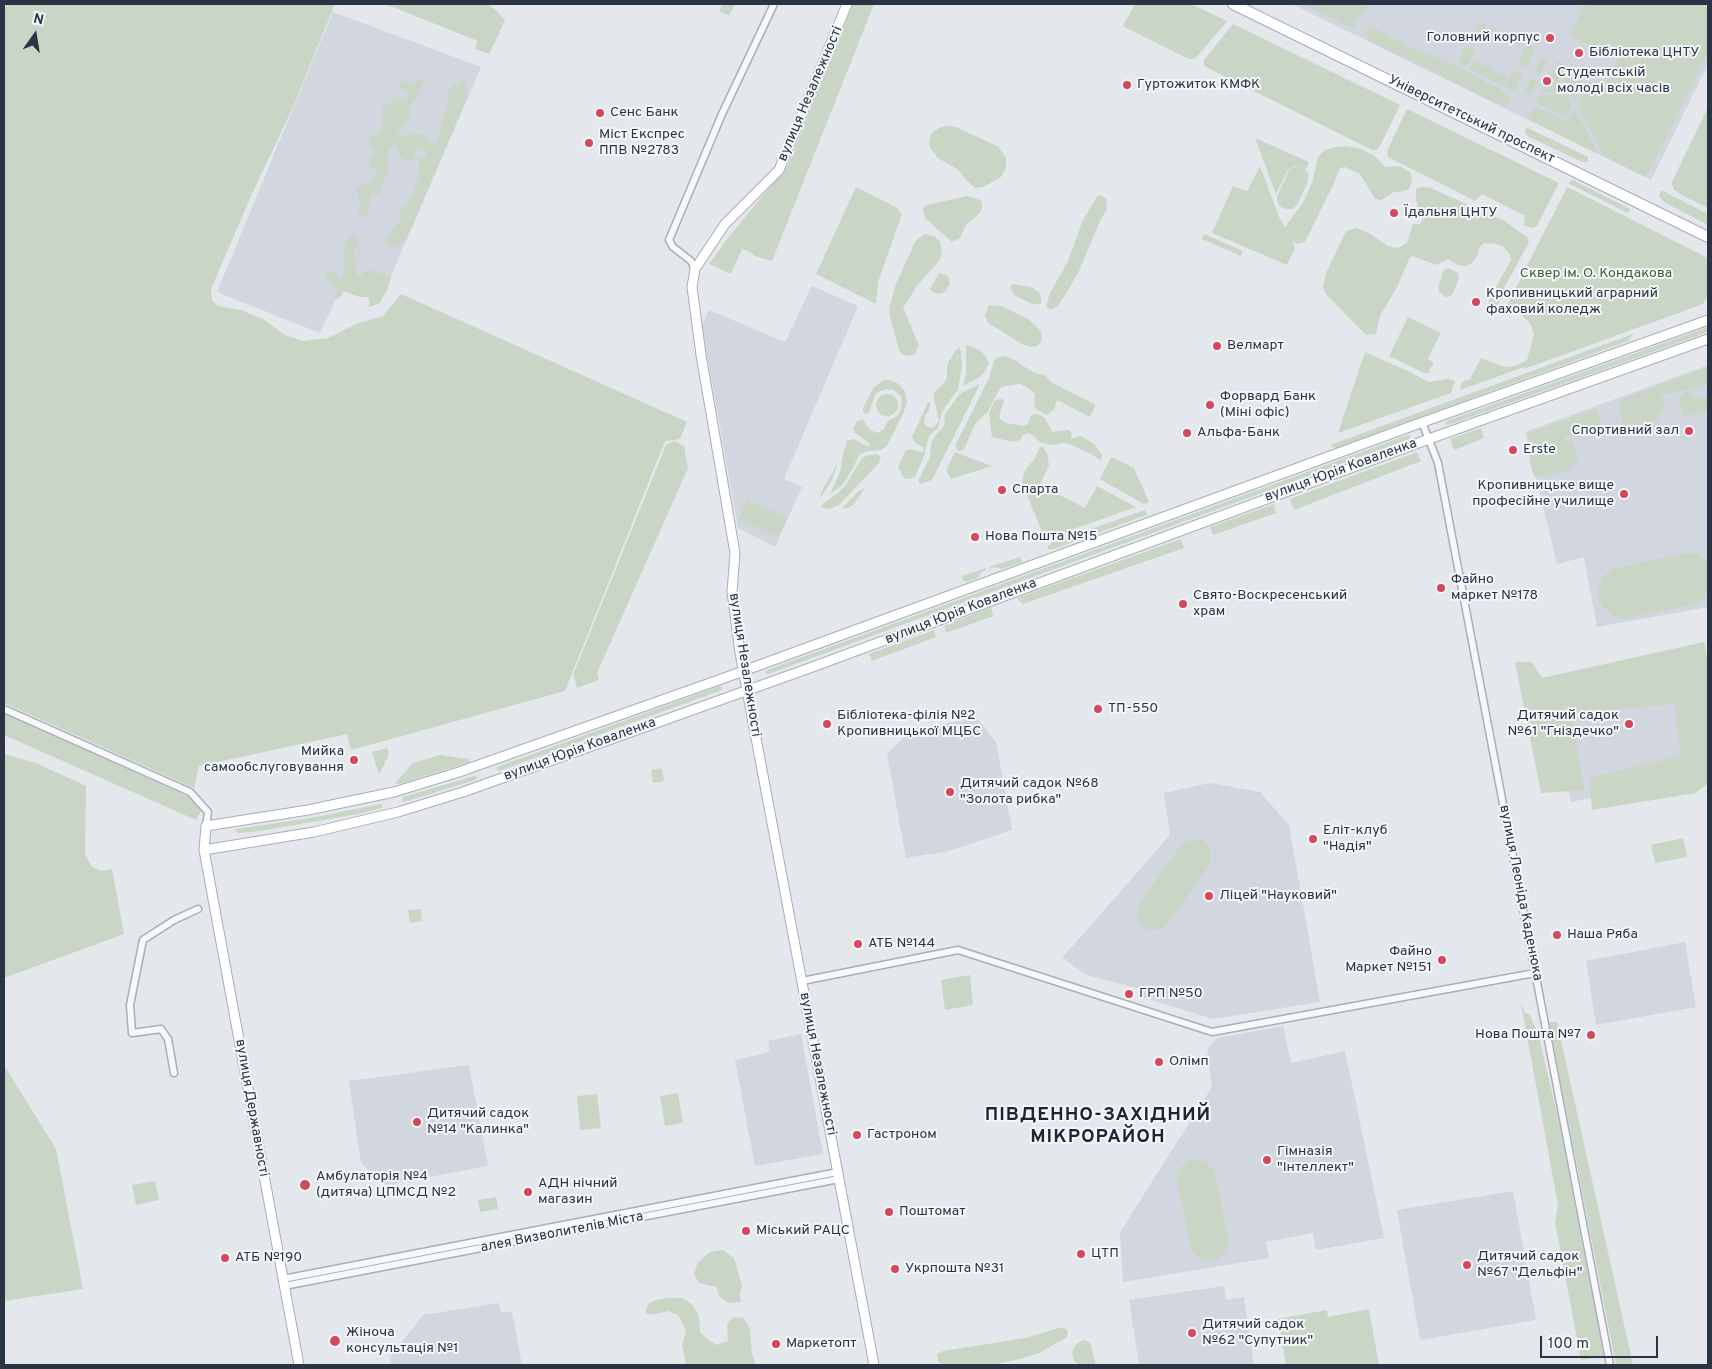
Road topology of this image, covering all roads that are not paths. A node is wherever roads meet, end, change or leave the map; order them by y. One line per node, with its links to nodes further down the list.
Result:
1 (774, 4): 5 (street)
2 (847, 4): 5 (main road, вулиця Незалежності)
3 (1233, 4): 4 (main road, Університетський проспект)
4 (1708, 237)
5 (695, 269): 10 (main road, вулиця Незалежності)
6 (1708, 320): 8 (main road, вулиця Юрія Коваленка)
7 (1708, 339): 9 (main road, вулиця Юрія Коваленка)
8 (1422, 422): 9 (street, вулиця Леоніда Каденюка); 10 (main road, вулиця Юрія Коваленка)
9 (1429, 439): 11 (main road, вулиця Юрія Коваленка); 16 (street, вулиця Леоніда Каденюка)
10 (743, 671): 11 (main road, вулиця Незалежності); 13 (main road, вулиця Юрія Коваленка)
11 (746, 691): 14 (main road, вулиця Юрія Коваленка); 17 (main road, вулиця Незалежності)
12 (4, 709): 13 (street)
13 (206, 826): 14 (main road, вулиця Державності)
14 (204, 850): 20 (main road, вулиця Державності)
15 (198, 909): 18 (street)
16 (1535, 973): 17 (street); 23 (street, вулиця Леоніда Каденюка)
17 (802, 981): 19 (main road, вулиця Незалежності)
18 (174, 1073)
19 (838, 1175): 20 (street, алея Визволителів Міста); 22 (main road, вулиця Незалежності)
20 (284, 1283): 21 (main road, вулиця Державності)
21 (299, 1365)
22 (874, 1365)
23 (1610, 1365)

